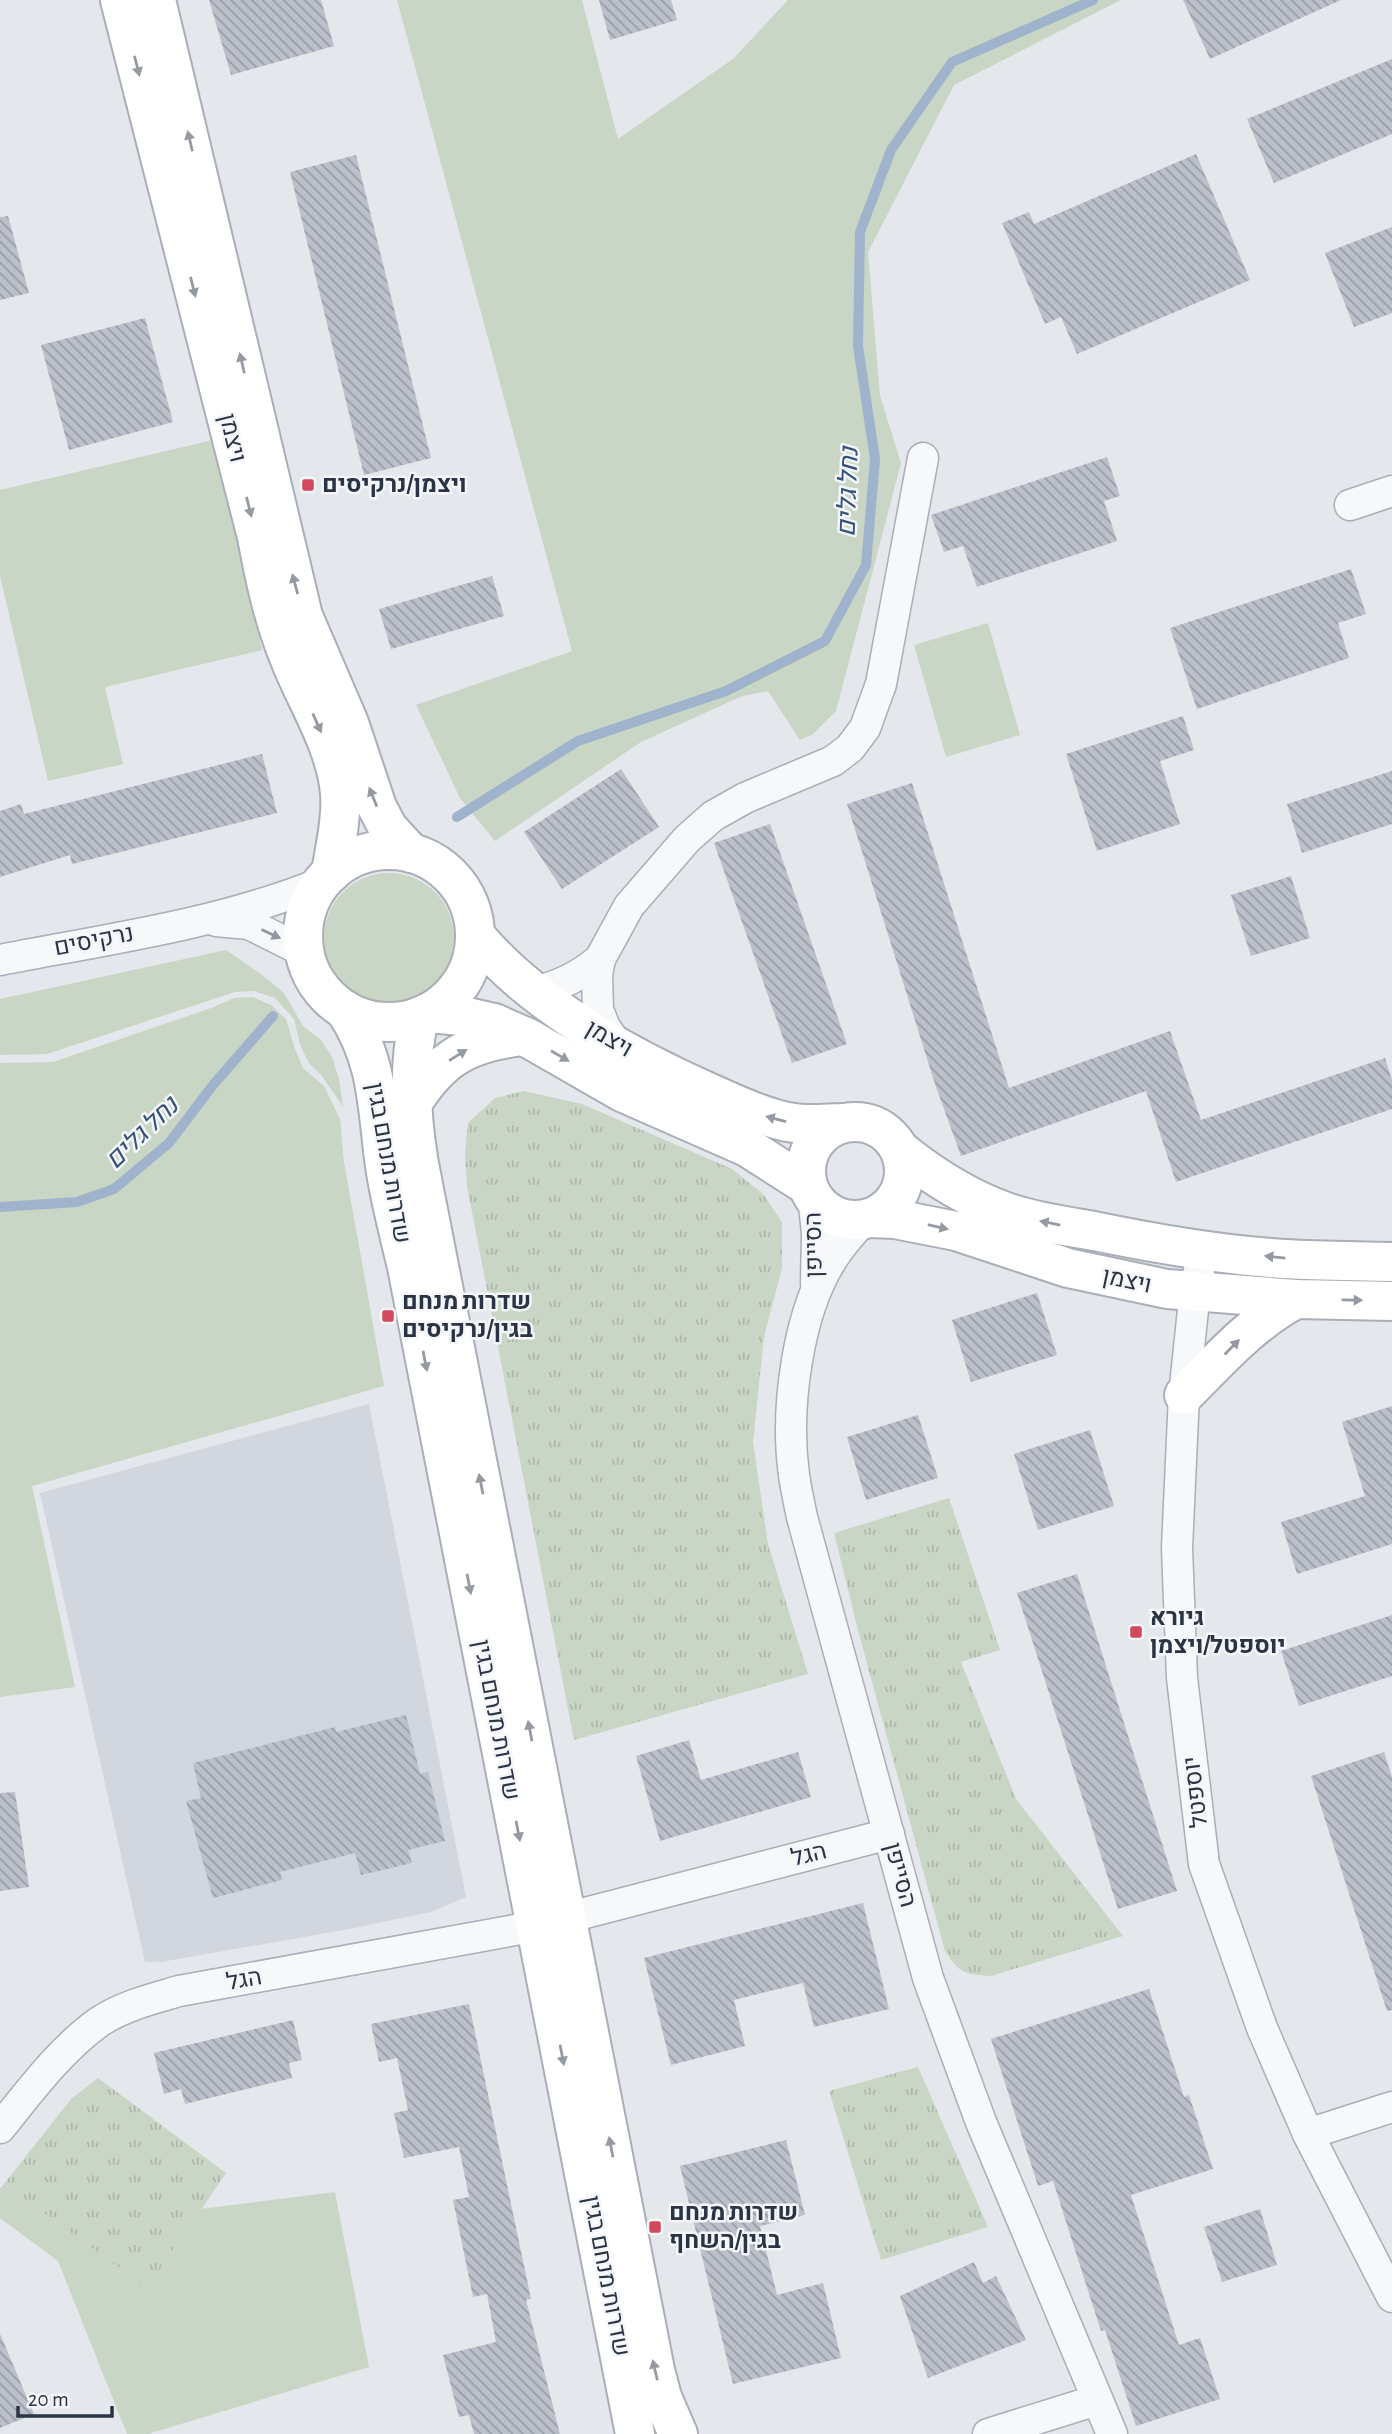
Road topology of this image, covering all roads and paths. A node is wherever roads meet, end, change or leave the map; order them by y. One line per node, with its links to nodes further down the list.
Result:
1 (120, 0): 7 (street, ויצמן, one-way to 7)
2 (156, 0): 6 (street, ויצמן, one-way to 2)
3 (923, 458): 12 (street)
4 (1392, 491): 5 (street)
5 (1350, 505)
6 (411, 853): 7 (street); 9 (street)
7 (327, 877): 8 (street, נרקיסים); 10 (street)
8 (188, 923): 10 (street, נרקיסים, one-way to 10); 11 (street, נרקיסים)
9 (476, 936): 13 (street, ויצמן); 15 (street)
10 (303, 951): 14 (street)
11 (0, 960)
12 (600, 960): 13 (street); 17 (street)
13 (535, 992): 17 (street, ויצמן)
14 (345, 1010): 15 (street); 31 (street, שדרות מנחם בגין, one-way to 31)
15 (424, 1015): 16 (street, ויצמן); 18 (street, שדרות מנחם בגין)
16 (522, 1036): 18 (street, one-way to 16); 21 (street, ויצמן, one-way to 21)
17 (617, 1045): 19 (street, ויצמן, one-way to 17)
18 (412, 1104): 31 (street, שדרות מנחם בגין, one-way to 18)
19 (843, 1124): 20 (street); 21 (street)
20 (900, 1150): 22 (street); 23 (street, ויצמן, one-way to 20)
21 (810, 1191): 22 (street); 26 (street, הסייפן)
22 (867, 1218): 25 (street, ויצמן, one-way to 25); 26 (street, הסייפן)
23 (1203, 1250): 24 (street, ויצמן, one-way to 23); 25 (street, יוספטל)
24 (1392, 1262)
25 (1195, 1291): 27 (street, ויצמן); 29 (street, יוספטל)
26 (815, 1294): 30 (street, הסייפן)
27 (1296, 1299): 28 (street, ויצמן, one-way to 28); 29 (street, one-way to 27)
28 (1392, 1301)
29 (1184, 1395): 34 (street, יוספטל)
30 (889, 1834): 31 (street, הגל); 36 (street, הסייפן)
31 (551, 1922): 33 (street, הגל); 37 (street, שדרות מנחם בגין, one-way to 37); 38 (street, שדרות מנחם בגין, one-way to 31)
32 (1392, 2107): 34 (street)
33 (0, 2129)
34 (1308, 2134): 35 (street, יוספטל)
35 (1392, 2297)
36 (1097, 2400): 39 (street); 40 (street, הסייפן)
37 (635, 2434)
38 (678, 2434)
39 (988, 2434)
40 (1112, 2434)

